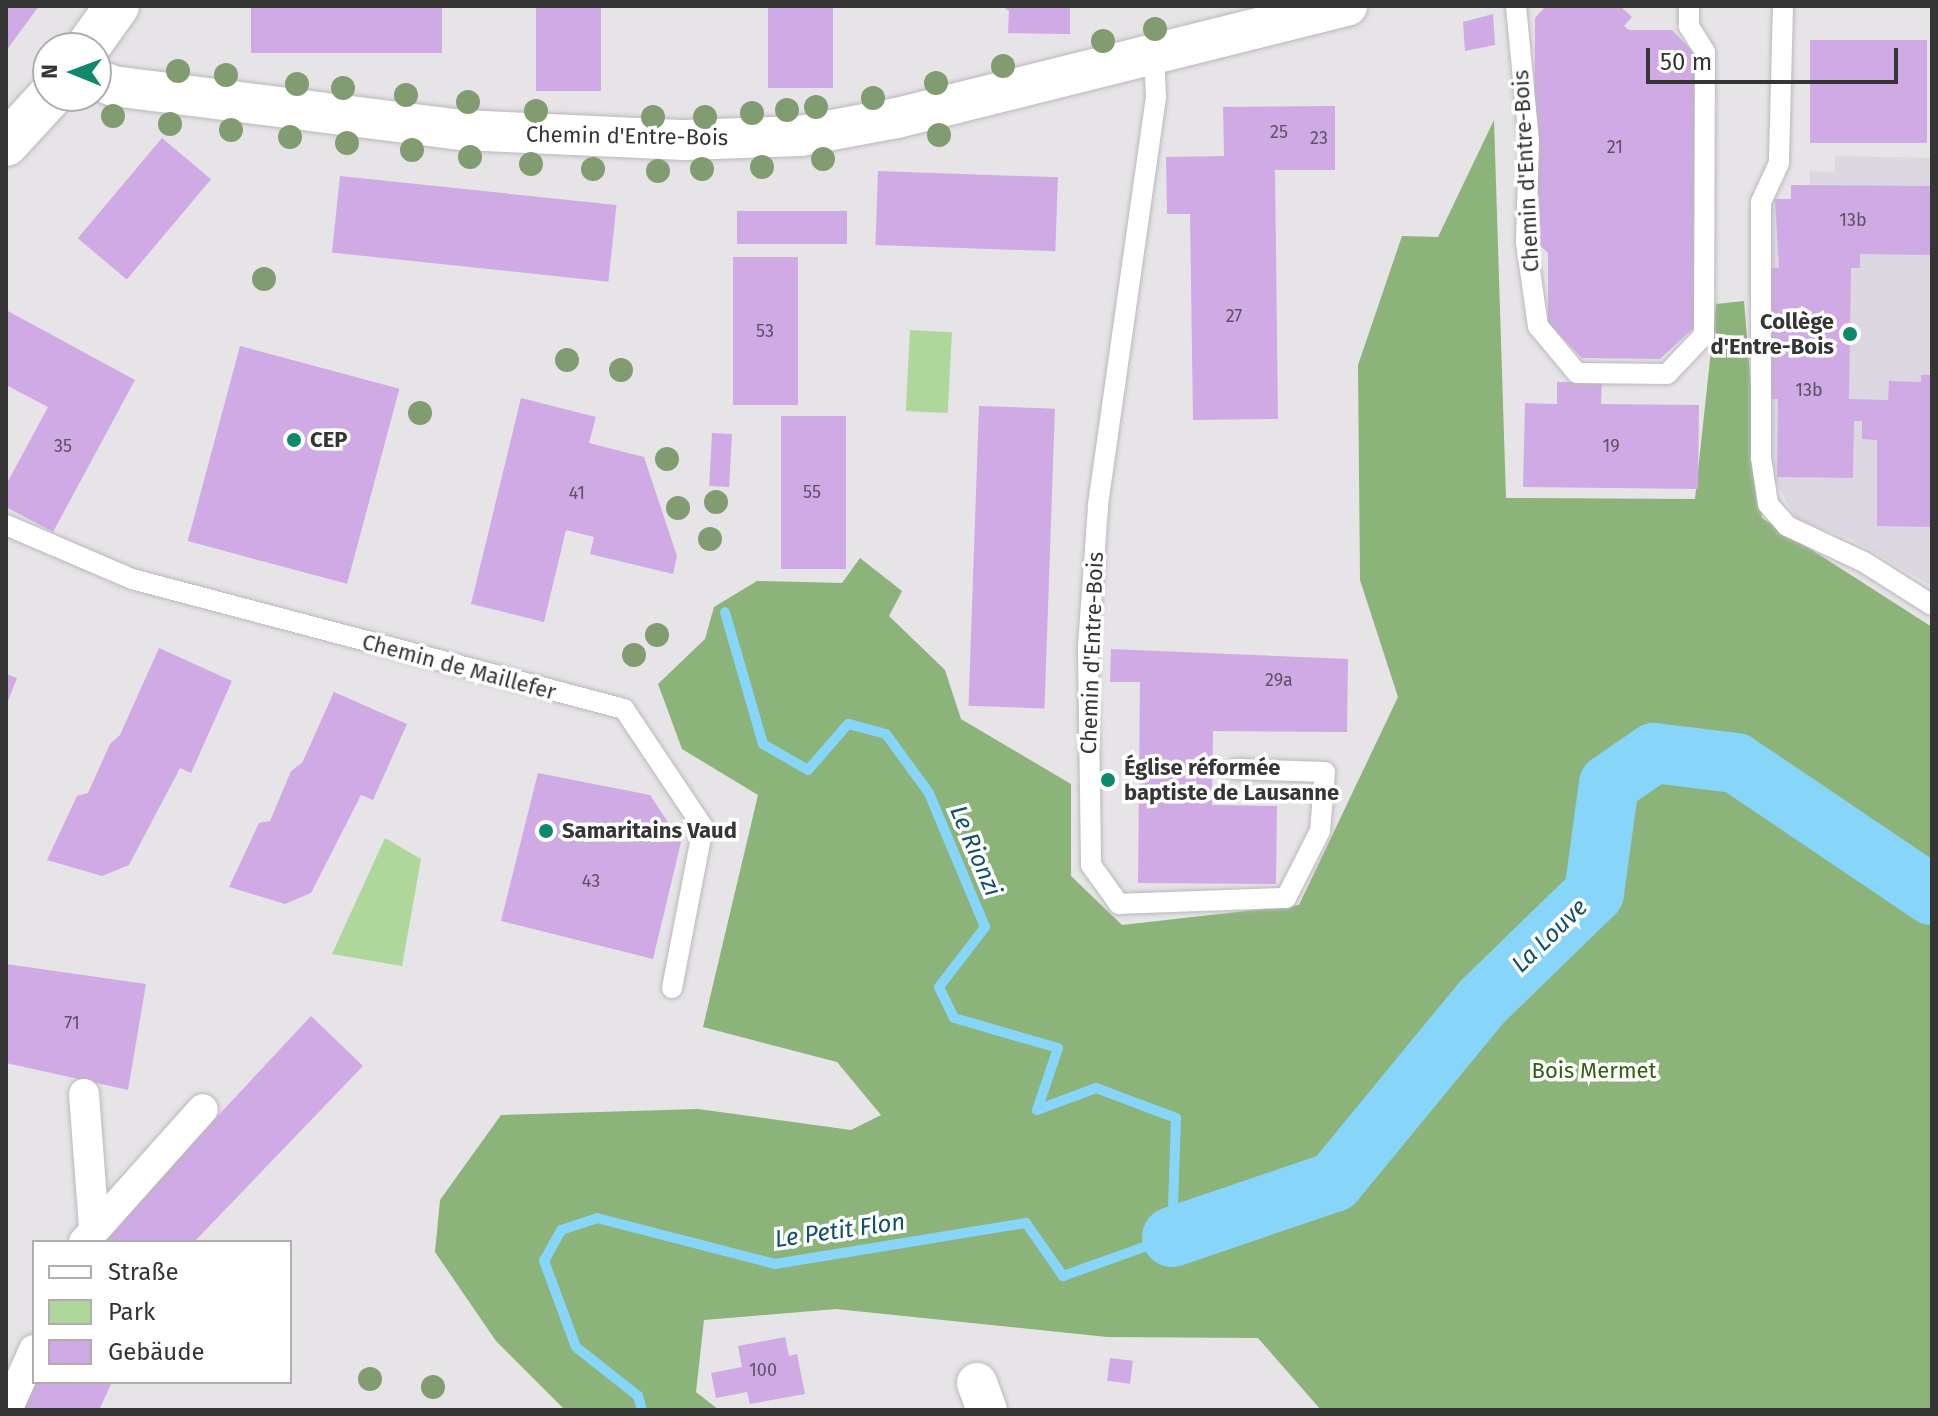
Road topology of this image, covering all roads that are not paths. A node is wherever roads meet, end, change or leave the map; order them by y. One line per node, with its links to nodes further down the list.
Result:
1 (117, 6): 6 (street)
2 (1347, 6): 7 (street, Chemin d'Entre-Bois)
3 (1516, 6): 4 (lane, Chemin d'Entre-Bois)
4 (1689, 6)
5 (1783, 6): 12 (lane)
6 (98, 32)
7 (1154, 55): 8 (street, Chemin d'Entre-Bois); 13 (lane, Chemin d'Entre-Bois)
8 (112, 86)
9 (35, 112): 10 (street)
10 (6, 144)
11 (6, 525): 14 (lane, Chemin de Maillefer)
12 (1932, 605)
13 (1235, 769)
14 (672, 988)
15 (84, 1094): 17 (street)
16 (203, 1109): 17 (street)
17 (89, 1234)
18 (32, 1354): 19 (street)
19 (7, 1410)

